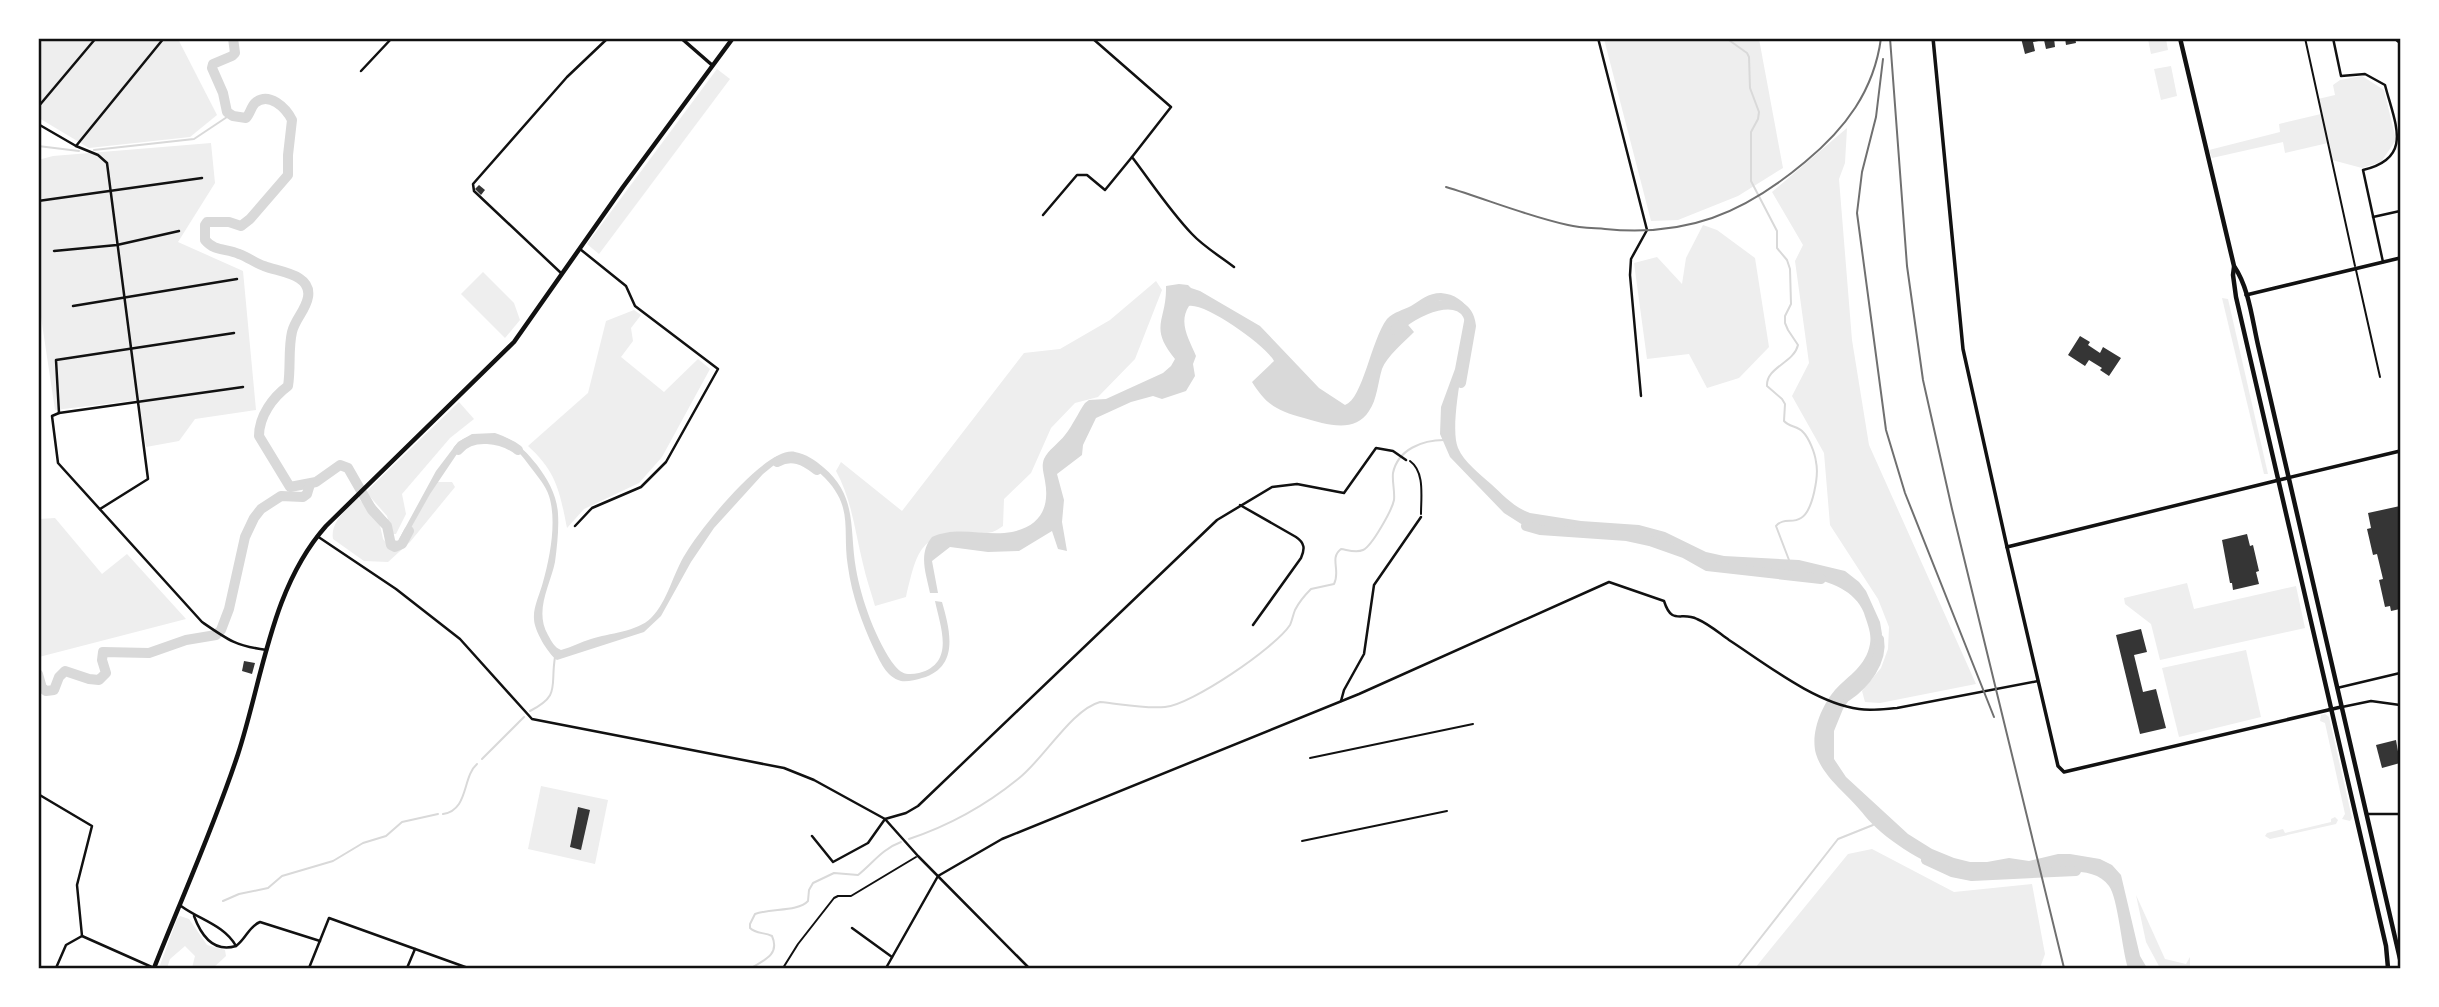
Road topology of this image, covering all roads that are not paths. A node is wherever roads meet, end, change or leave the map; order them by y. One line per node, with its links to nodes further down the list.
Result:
1 (96, 38): 17 (street)
2 (164, 38): 19 (street)
3 (392, 38): 16 (street)
4 (608, 38): 36 (street)
5 (681, 38): 15 (main road)
6 (733, 38): 15 (main road)
7 (1092, 38): 20 (street)
8 (1598, 38): 47 (street)
9 (1933, 38): 59 (main road)
10 (2180, 38): 33 (main road)
11 (2305, 38): 35 (street)
12 (2333, 38): 26 (street)
13 (2394, 38): 14 (street)
14 (2400, 43)
15 (712, 65): 29 (main road)
16 (361, 71)
17 (38, 107)
18 (38, 124): 19 (street)
19 (76, 146): 22 (street)
20 (1132, 157): 25 (street); 34 (street)
21 (202, 178): 22 (street)
22 (111, 192): 23 (street); 28 (street)
23 (38, 201)
24 (2400, 211): 26 (street)
25 (1043, 215)
26 (2373, 218): 32 (street)
27 (179, 231): 28 (street)
28 (117, 245): 30 (street); 39 (street)
29 (580, 249): 36 (main road); 57 (street)
30 (54, 251)
31 (2400, 258): 32 (main road)
32 (2383, 262): 35 (main road)
33 (2234, 266): 38 (main road); 43 (main road)
34 (1234, 267)
35 (2356, 269): 38 (main road); 45 (street)
36 (562, 275): 58 (main road)
37 (237, 279): 39 (street)
38 (2246, 295): 42 (main road)
39 (124, 297): 40 (street); 44 (street)
40 (73, 306)
41 (234, 333): 44 (street)
42 (2258, 345): 43 (main road); 52 (main road)
43 (2248, 346): 53 (main road)
44 (131, 350): 48 (street); 49 (street)
45 (2380, 377)
46 (243, 387): 48 (street)
47 (1641, 396)
48 (137, 403): 49 (street); 55 (street)
49 (59, 413): 55 (street)
50 (2400, 451): 52 (main road)
51 (1406, 460): 54 (street)
52 (2289, 478): 53 (main road); 64 (main road)
53 (2279, 480): 59 (main road); 68 (main road)
54 (1240, 505): 60 (street); 75 (street)
55 (100, 509): 61 (street)
56 (1421, 517): 65 (street)
57 (575, 526)
58 (317, 536): 61 (main road); 75 (street)
59 (2007, 547): 63 (main road)
60 (1253, 625)
61 (267, 650): 80 (main road)
62 (2400, 673): 64 (street)
63 (2038, 681): 65 (street); 68 (main road)
64 (2337, 688): 67 (main road)
65 (1341, 701): 79 (street)
66 (2400, 705): 67 (street)
67 (2341, 707): 68 (street); 73 (main road)
68 (2332, 709): 97 (main road)
69 (1473, 724): 70 (street)
70 (1310, 758)
71 (38, 794): 83 (street)
72 (1447, 811): 77 (street)
73 (2366, 814): 74 (street); 88 (main road)
74 (2400, 814)
75 (885, 819): 76 (street); 78 (street)
76 (812, 836)
77 (1302, 841)
78 (918, 856): 79 (street); 94 (street)
79 (937, 876): 87 (street); 96 (street)
80 (179, 904): 81 (street); 90 (main road)
81 (194, 916): 85 (street); 85 (street)
82 (852, 928): 87 (street)
83 (82, 936): 89 (street); 90 (street)
84 (320, 941): 85 (street); 86 (street); 91 (street)
85 (236, 946)
86 (415, 949): 92 (street); 93 (street)
87 (892, 957): 95 (street)
88 (2400, 959)
89 (56, 968)
90 (154, 968)
91 (309, 968)
92 (407, 968)
93 (468, 968)
94 (783, 968)
95 (886, 968)
96 (1029, 968)
97 (2388, 968)

